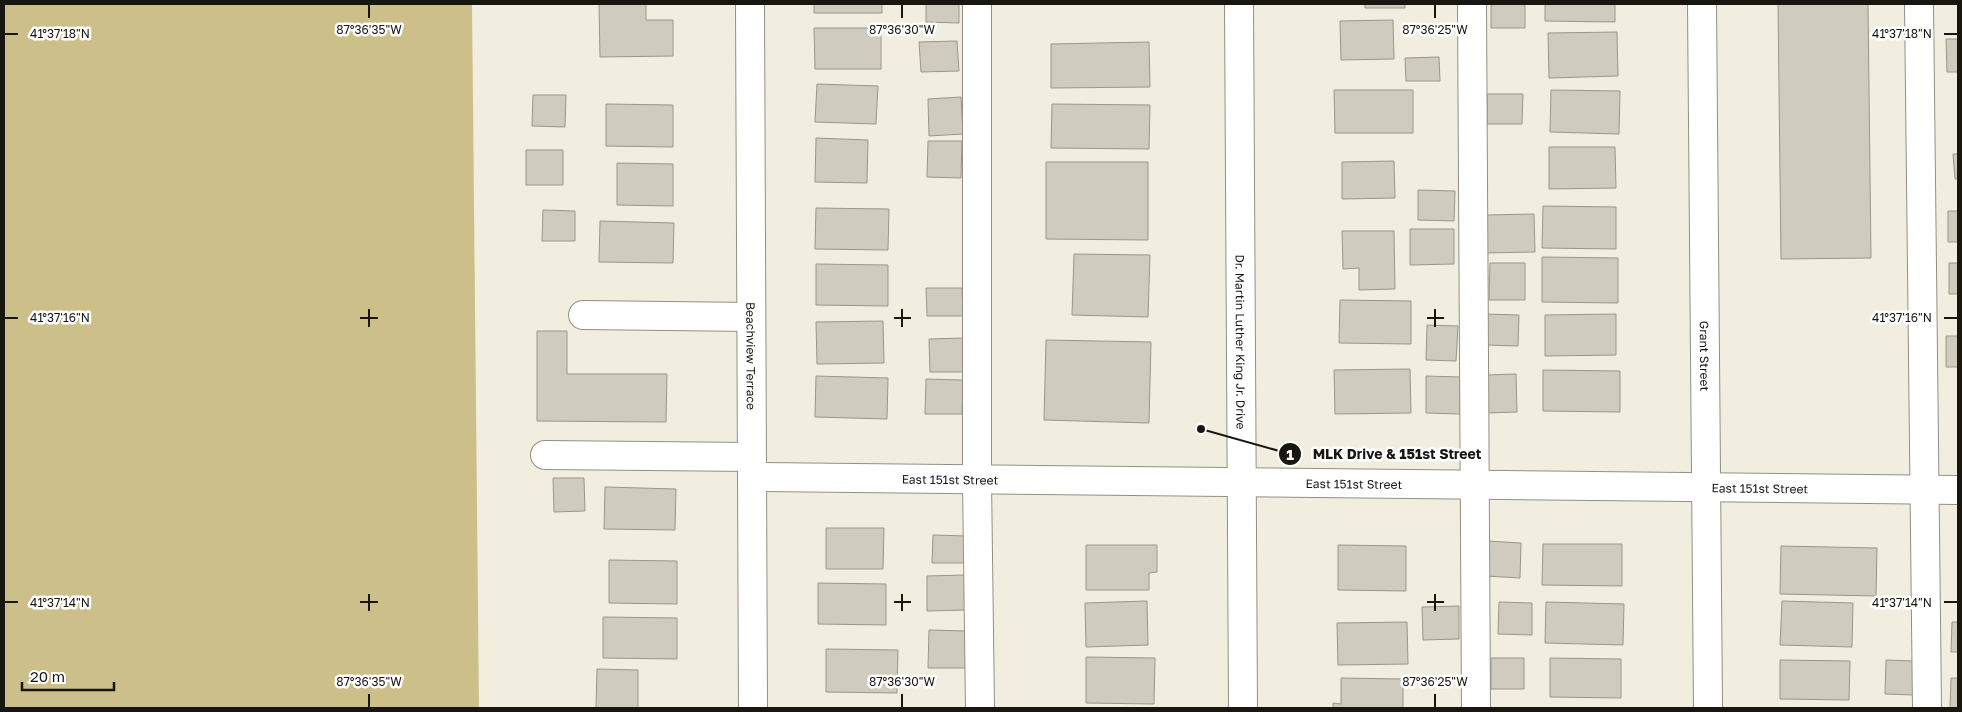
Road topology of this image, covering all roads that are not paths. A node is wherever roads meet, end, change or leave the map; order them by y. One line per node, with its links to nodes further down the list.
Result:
1 (750, 4): 8 (street, Beachview Terrace)
2 (977, 4): 11 (street)
3 (1239, 4): 12 (street, Dr. Martin Luther King Jr. Drive)
4 (1472, 4): 13 (street)
5 (1702, 4): 14 (street, Grant Street)
6 (1919, 4): 15 (street)
7 (584, 315): 8 (street)
8 (751, 317): 10 (street, Beachview Terrace)
9 (546, 455): 10 (street, East 151st Street)
10 (752, 467): 11 (street, East 151st Street); 17 (street, Beachview Terrace)
11 (977, 480): 12 (street, East 151st Street); 18 (street)
12 (1242, 483): 13 (street, East 151st Street); 19 (street, Dr. Martin Luther King Jr. Drive)
13 (1474, 486): 14 (street, East 151st Street); 20 (street)
14 (1706, 488): 15 (street, East 151st Street); 21 (street, Grant Street)
15 (1925, 490): 16 (street, East 151st Street); 22 (street)
16 (1958, 490)
17 (753, 708)
18 (980, 708)
19 (1243, 708)
20 (1476, 708)
21 (1708, 708)
22 (1927, 708)

